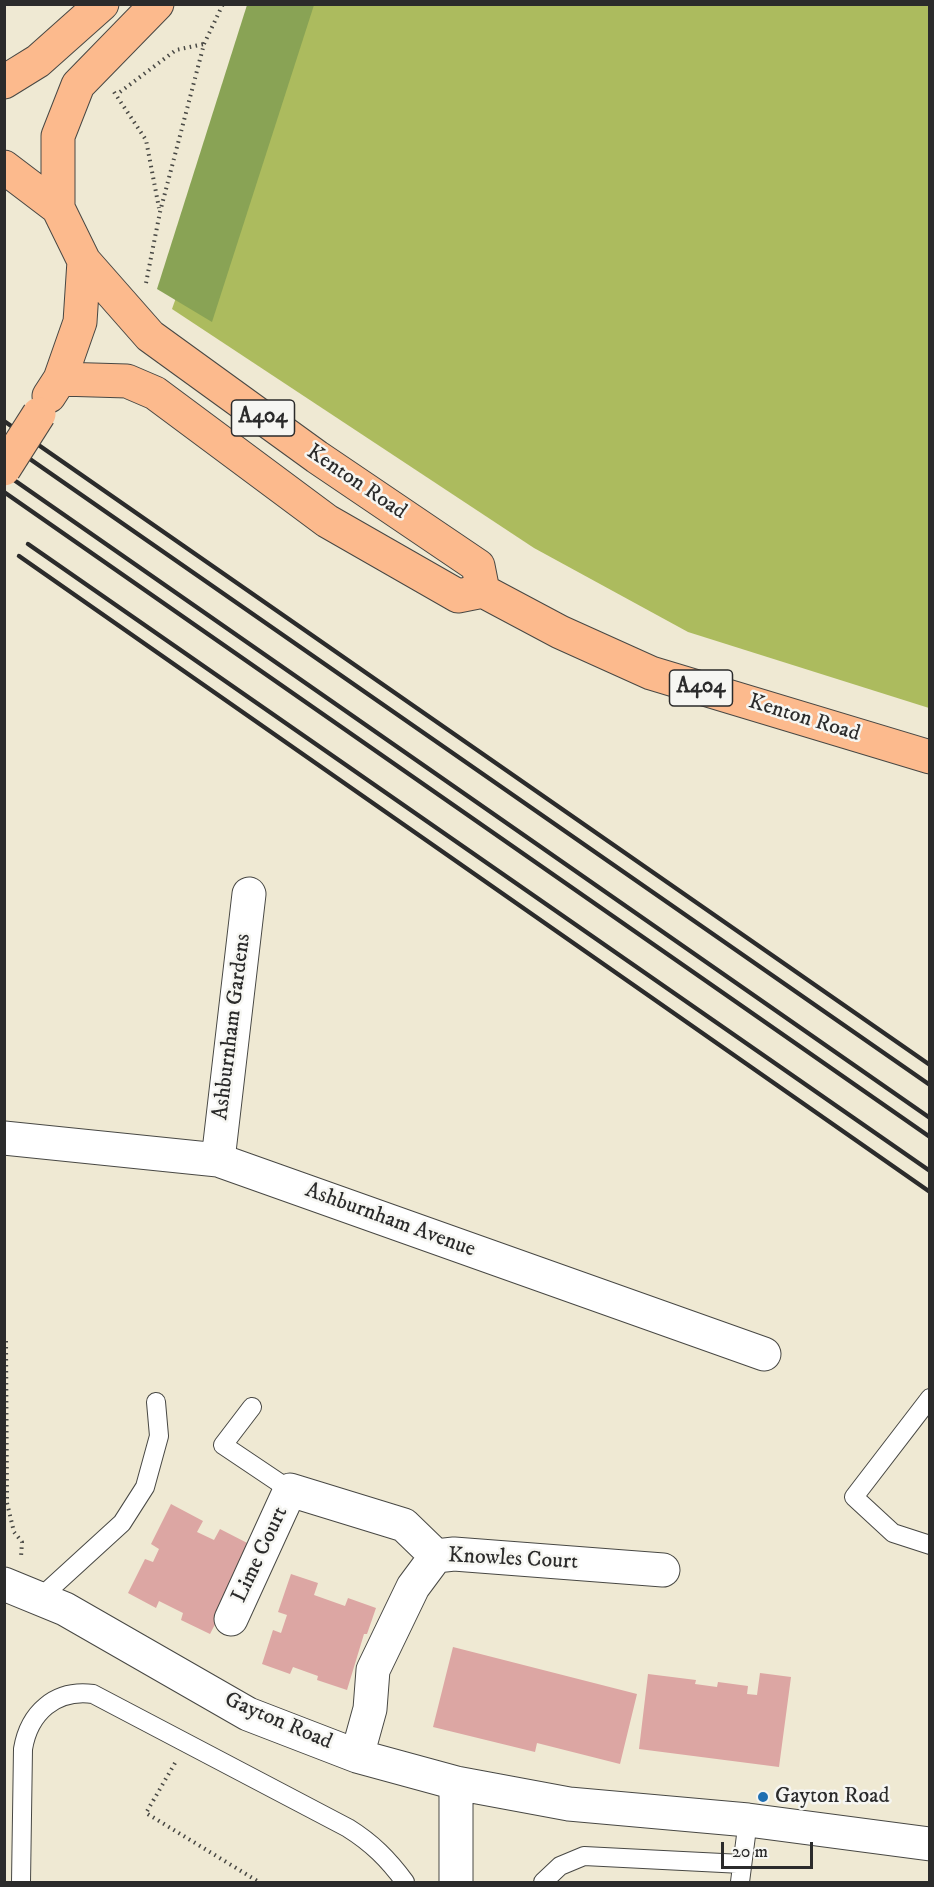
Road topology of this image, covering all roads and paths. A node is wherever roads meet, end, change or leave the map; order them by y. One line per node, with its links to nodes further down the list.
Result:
1 (102, 4): 5 (main road)
2 (157, 4): 7 (main road)
3 (222, 7): 4 (path)
4 (204, 44): 8 (path); 8 (path)
5 (4, 82)
6 (4, 167): 7 (main road)
7 (58, 208): 9 (main road)
8 (160, 212): 10 (path)
9 (84, 261): 11 (main road); 13 (main road, Kenton Road / A404)
10 (145, 286)
11 (60, 379): 12 (main road, bridge); 13 (main road, Kenton Road / A404)
12 (4, 469)
13 (483, 591): 14 (main road, Kenton Road / A404)
14 (930, 757)
15 (249, 894): 17 (street, Ashburnham Gardens)
16 (4, 1138): 17 (street, Ashburnham Avenue)
17 (218, 1160): 19 (street, Ashburnham Avenue)
18 (6, 1341): 25 (path)
19 (764, 1354)
20 (930, 1398): 24 (lane)
21 (156, 1402): 29 (lane)
22 (252, 1407): 23 (lane)
23 (290, 1490): 26 (street); 30 (street, Lime Court)
24 (930, 1545)
25 (23, 1549)
26 (436, 1556): 27 (street, Knowles Court); 32 (street, Knowles Court)
27 (663, 1570)
28 (4, 1584): 29 (street, Gayton Road)
29 (41, 1597): 32 (street, Gayton Road)
30 (231, 1619)
31 (186, 1742): 37 (lane); 38 (path); 39 (lane)
32 (357, 1756): 33 (street, Gayton Road)
33 (456, 1783): 34 (street, Gayton Road); 40 (street)
34 (748, 1820): 35 (street, Gayton Road); 36 (lane)
35 (930, 1844)
36 (741, 1873): 41 (lane)
37 (21, 1882)
38 (259, 1882)
39 (405, 1882)
40 (456, 1882)
41 (543, 1882)

